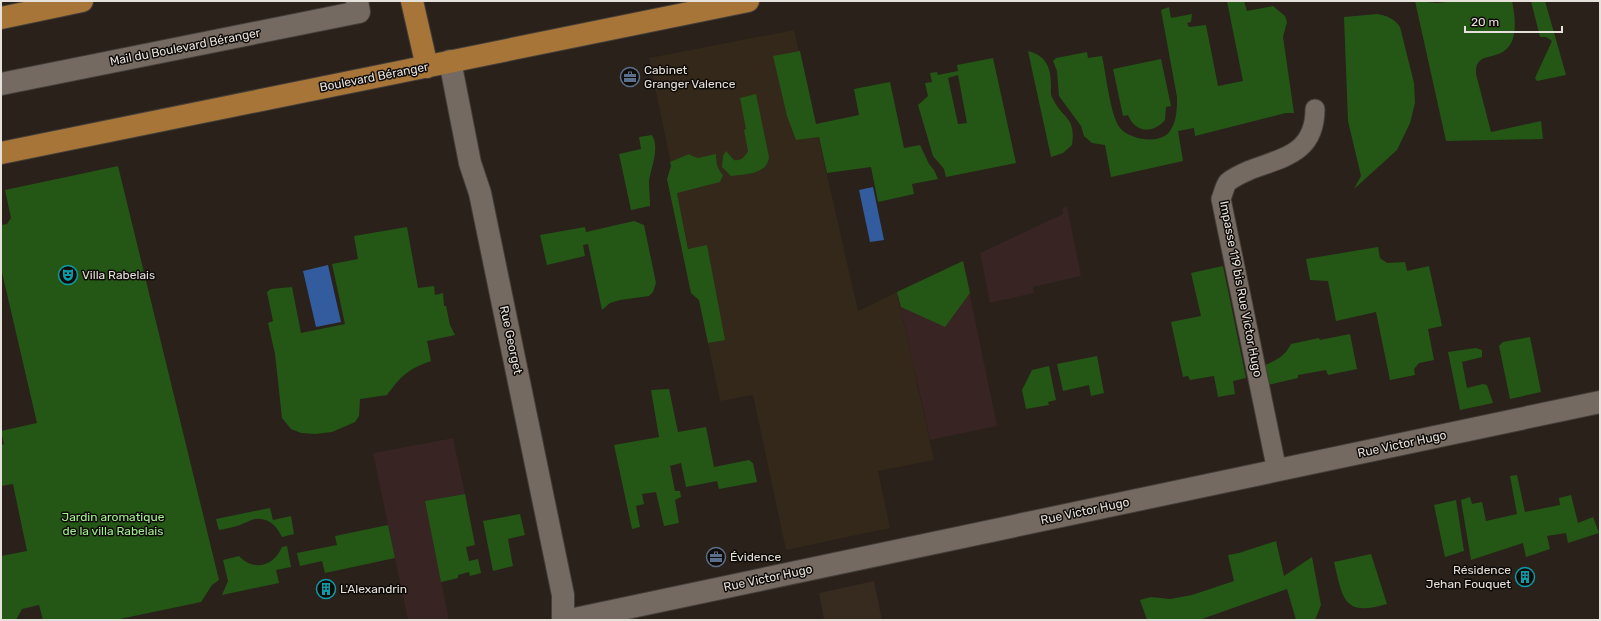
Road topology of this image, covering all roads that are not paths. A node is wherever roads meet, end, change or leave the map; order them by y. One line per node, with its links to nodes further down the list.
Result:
1 (82, 1): 5 (main road)
2 (357, 1): 8 (street, Mail du Boulevard Béranger)
3 (412, 1): 7 (main road)
4 (748, 1): 6 (main road, Boulevard Béranger)
5 (1, 18)
6 (450, 61): 7 (main road, Boulevard Béranger); 13 (street, Rue Georget)
7 (427, 67): 10 (main road, Boulevard Béranger)
8 (1, 84)
9 (1316, 109): 12 (lane, Impasse 119 bis Rue Victor Hugo)
10 (1, 153)
11 (1600, 402): 12 (street, Rue Victor Hugo)
12 (1277, 470): 14 (street, Rue Victor Hugo)
13 (563, 620)
14 (570, 620)

